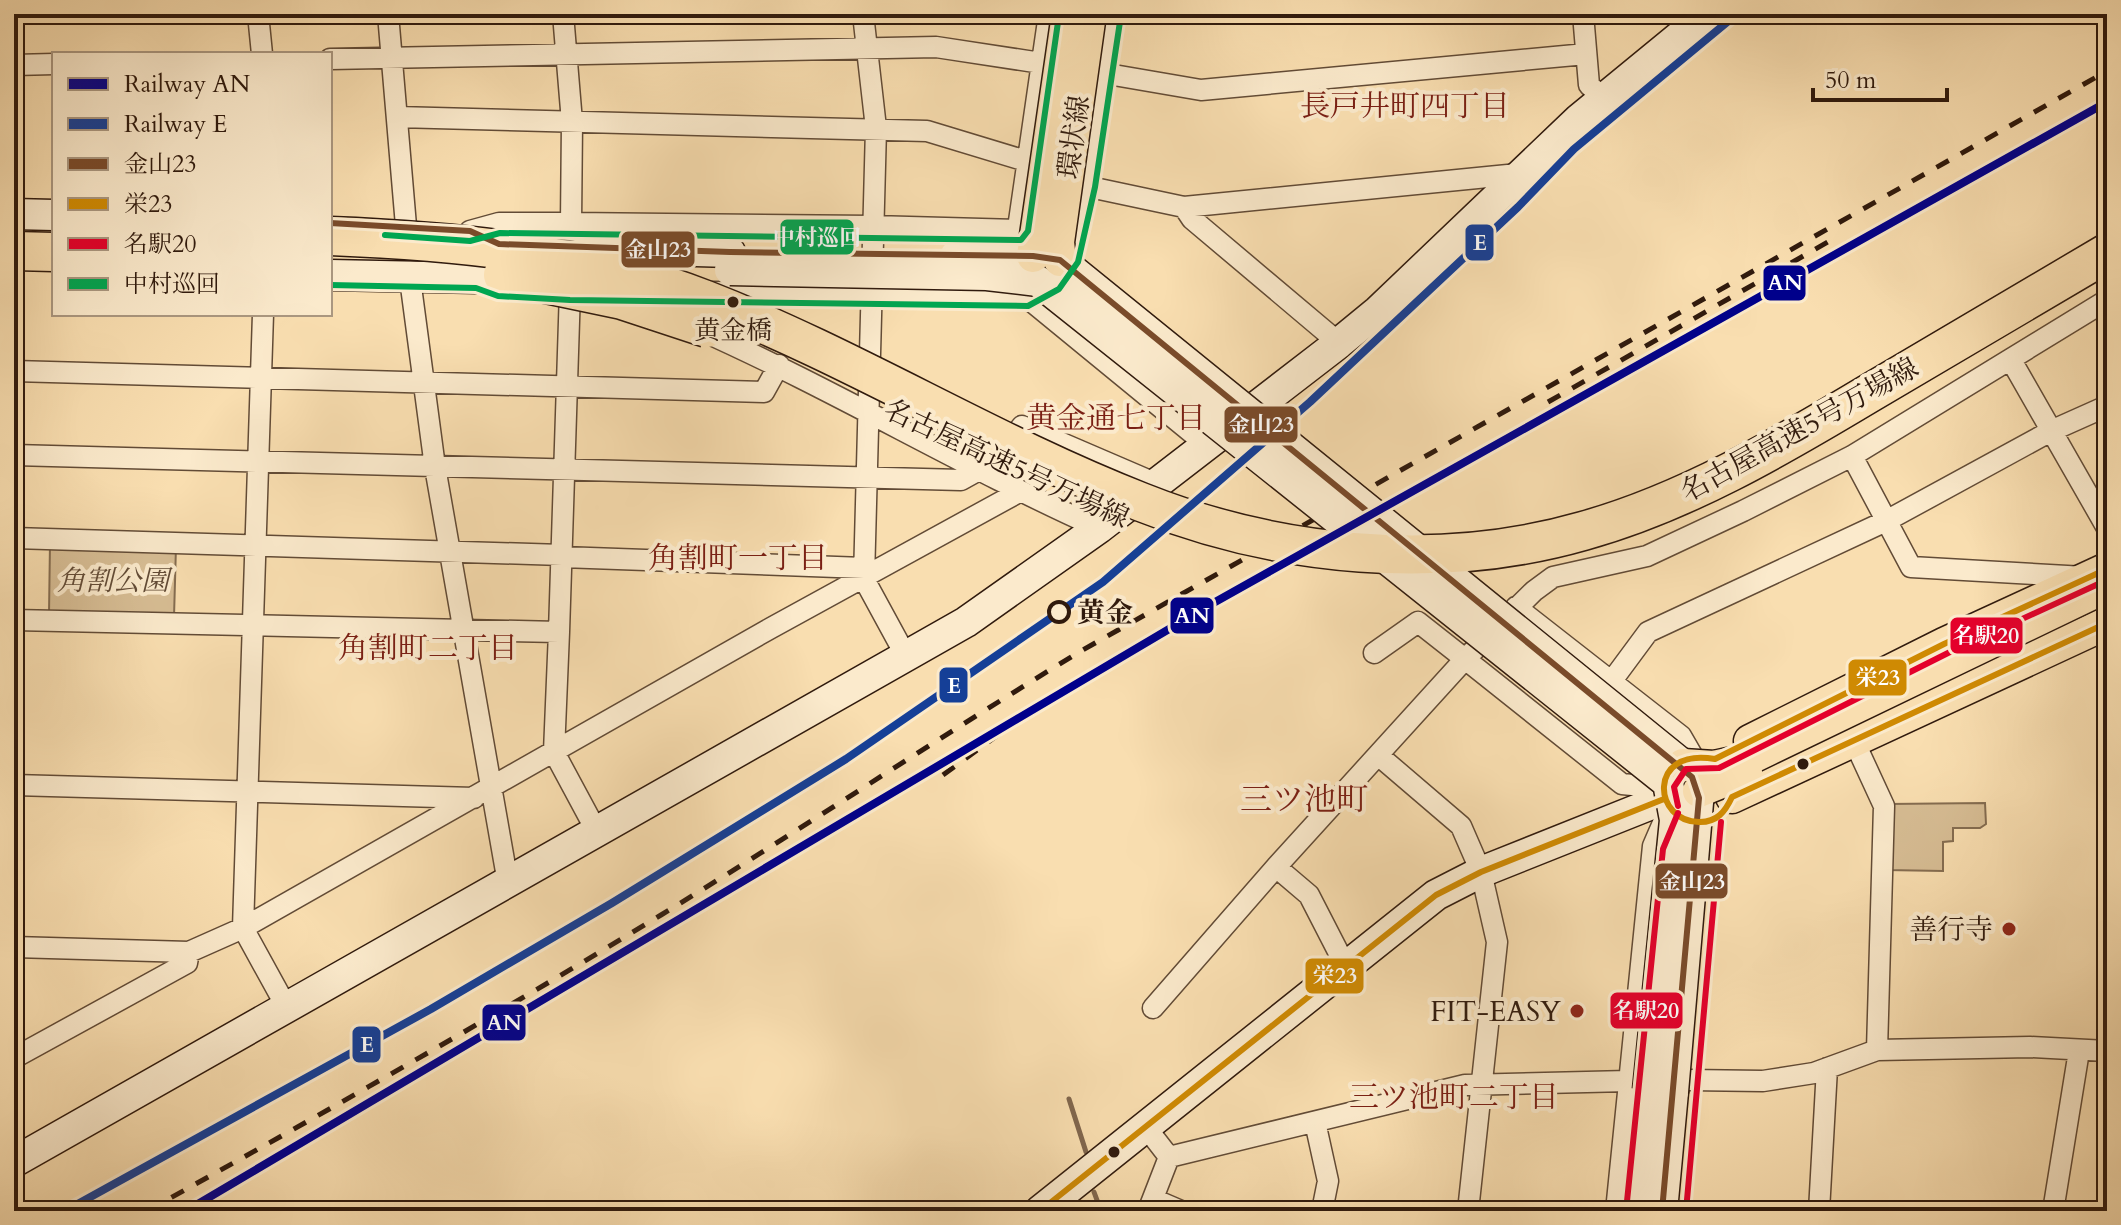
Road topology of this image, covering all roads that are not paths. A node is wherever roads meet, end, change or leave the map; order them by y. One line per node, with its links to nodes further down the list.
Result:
1 (258, 14): 12 (street)
2 (388, 14): 16 (street)
3 (563, 14): 14 (street)
4 (863, 14): 11 (street)
5 (1049, 14): 17 (street)
6 (1068, 14): 43 (main road, 環状線, bridge)
7 (1090, 14): 43 (main road, 環状線, bridge)
8 (1111, 14): 20 (street)
9 (1583, 14): 13 (street)
10 (1696, 18): 21 (street)
11 (866, 47): 14 (street); 17 (street); 24 (street)
12 (262, 52)
13 (1586, 54): 20 (street); 21 (street)
14 (567, 55): 16 (street); 23 (street)
15 (332, 59): 16 (street)
16 (391, 59): 22 (street)
17 (1041, 63): 25 (street)
18 (52, 64): 19 (street)
19 (14, 65)
20 (1102, 73): 27 (street)
21 (1602, 97): 26 (street)
22 (397, 117): 23 (street); 34 (street)
23 (572, 122): 24 (street); 32 (street)
24 (876, 128): 25 (street); 35 (street)
25 (1026, 161): 43 (street)
26 (1518, 174): 28 (street); 55 (street)
27 (1085, 186): 28 (street); 43 (street)
28 (1184, 207): 55 (street)
29 (14, 214): 30 (street)
30 (52, 215)
31 (332, 223): 34 (street)
32 (571, 223): 35 (street); 37 (street)
33 (14, 226): 36 (highway)
34 (406, 226): 37 (street)
35 (873, 226): 43 (street); 52 (street)
36 (52, 227)
37 (470, 231): 42 (street)
38 (332, 236): 41 (highway, 名古屋高速5号万場線, bridge)
39 (14, 251): 40 (highway)
40 (52, 252)
41 (2107, 253)
42 (730, 261): 43 (street, bridge); 49 (street)
43 (1041, 261): 52 (street); 62 (street); 66 (street); 98 (street, bridge)
44 (332, 262): 48 (highway, 名古屋高速5号万場線, bridge)
45 (14, 266): 46 (street)
46 (52, 267)
47 (332, 275): 50 (street)
48 (2107, 277)
49 (478, 278): 50 (street); 51 (street)
50 (410, 279): 60 (street)
51 (570, 290): 52 (street); 57 (street); 61 (street)
52 (872, 295): 64 (street)
53 (2107, 300): 56 (street)
54 (263, 316): 59 (street)
55 (1339, 343): 62 (street)
56 (2011, 360): 65 (street); 68 (street)
57 (779, 365): 61 (street); 64 (street)
58 (14, 371): 59 (street)
59 (261, 378): 60 (street); 69 (street)
60 (422, 383): 61 (street); 70 (street)
61 (566, 385): 71 (street)
62 (1258, 405): 66 (street)
63 (2107, 406): 65 (street)
64 (869, 412): 72 (street); 73 (street)
65 (2051, 431): 76 (street); 78 (street)
66 (1208, 446): 74 (street)
67 (14, 455): 69 (street)
68 (1852, 456): 76 (street); 85 (street)
69 (259, 462): 70 (street); 80 (street)
70 (435, 467): 71 (street); 81 (street)
71 (565, 471): 73 (street); 82 (street)
72 (982, 472): 73 (street); 74 (street); 75 (street)
73 (867, 479): 83 (street)
74 (1157, 484): 77 (street)
75 (1019, 492): 77 (street); 83 (street)
76 (1886, 521): 84 (street); 94 (street)
77 (1099, 528): 92 (street)
78 (2107, 528)
79 (14, 538): 80 (street)
80 (257, 545): 81 (street); 88 (street)
81 (451, 551): 82 (street); 89 (street)
82 (562, 556): 83 (street); 90 (street)
83 (864, 573): 92 (street); 96 (street)
84 (2103, 584): 98 (main road, bridge)
85 (1516, 607): 93 (street); 94 (street)
86 (14, 620): 88 (street)
87 (2107, 623): 95 (main road)
88 (255, 627): 89 (street); 100 (street)
89 (466, 632): 90 (street); 101 (street)
90 (559, 632): 96 (street)
91 (1374, 653): 93 (street)
92 (907, 658): 103 (street)
93 (1465, 659): 97 (street); 98 (street)
94 (1611, 682): 98 (street)
95 (1854, 741): 102 (main road); 113 (street)
96 (554, 752): 101 (street); 103 (street)
97 (1378, 755): 104 (street); 105 (street)
98 (1682, 781): 102 (main road); 102 (main road); 105 (street); 119 (street, bridge); 119 (street)
99 (14, 785): 100 (street)
100 (249, 790): 101 (street); 107 (street)
101 (483, 794): 106 (street); 107 (street)
102 (1722, 809): 119 (street)
103 (597, 832): 106 (street)
104 (1276, 867): 110 (street); 112 (street)
105 (1481, 872): 110 (street); 118 (street)
106 (508, 883): 111 (street)
107 (243, 928): 109 (street); 111 (street)
108 (14, 947): 109 (street)
109 (189, 952): 116 (street)
110 (1345, 965): 121 (street)
111 (287, 1008): 123 (street)
112 (1153, 1008)
113 (1877, 1050): 114 (street); 117 (street)
114 (2079, 1051): 115 (street); 134 (street)
115 (2107, 1051)
116 (14, 1058)
117 (1827, 1068): 119 (street); 133 (street)
118 (1480, 1085): 119 (street); 120 (street); 128 (street)
119 (1659, 1086): 129 (street); 130 (street); 131 (street); 132 (street)
120 (1315, 1122): 122 (street); 127 (street)
121 (1145, 1126): 122 (street); 125 (street)
122 (1169, 1157): 124 (street)
123 (14, 1162)
124 (1150, 1205): 126 (street)
125 (1040, 1211)
126 (1181, 1211)
127 (1322, 1211)
128 (1468, 1211)
129 (1616, 1211)
130 (1635, 1211)
131 (1662, 1211)
132 (1676, 1211)
133 (1819, 1211)
134 (2053, 1211)

